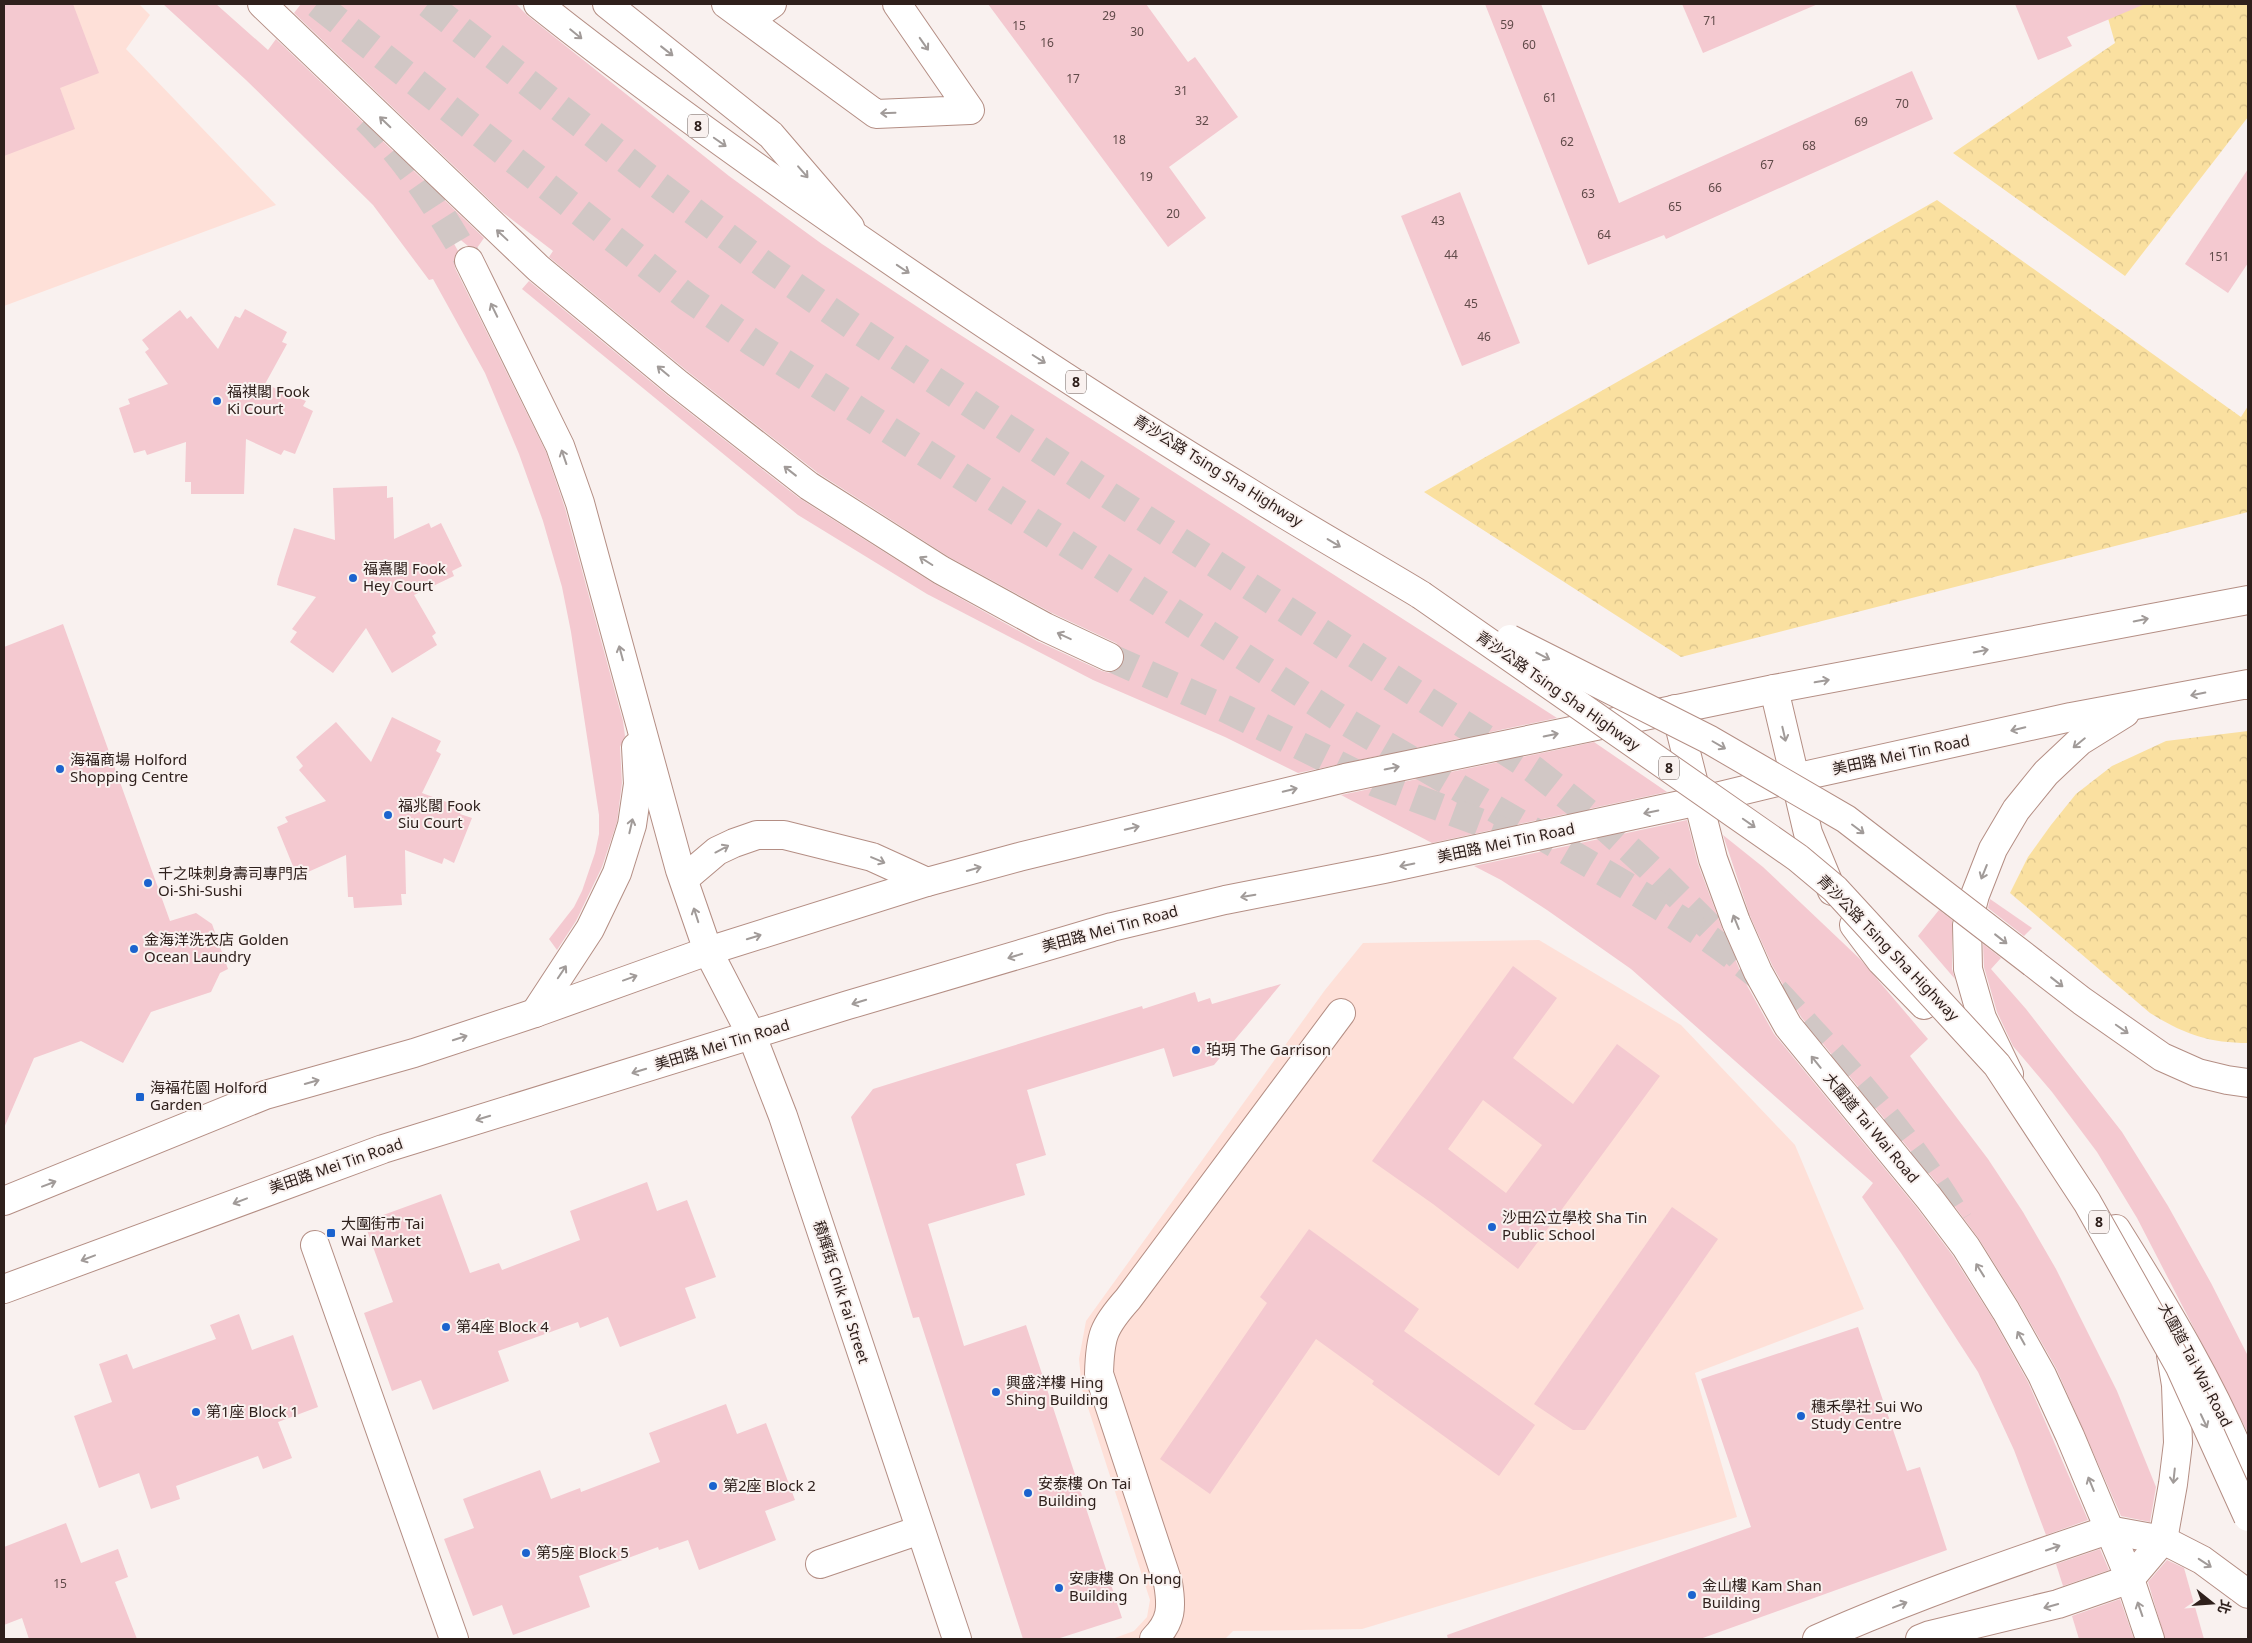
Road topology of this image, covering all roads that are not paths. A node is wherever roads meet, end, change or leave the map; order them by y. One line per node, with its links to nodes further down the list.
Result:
1 (245, 4): 10 (main road)
2 (262, 4): 15 (main road, one-way to 2)
3 (538, 4): 11 (main road, 青沙公路 Tsing Sha Highway / 8, one-way to 11)
4 (607, 4): 8 (main road, 青沙公路 Tsing Sha Highway)
5 (726, 4): 9 (main road)
6 (772, 4): 9 (main road)
7 (897, 4): 9 (main road, one-way to 9)
8 (622, 12): 11 (main road, 青沙公路 Tsing Sha Highway / 8, one-way to 11)
9 (749, 20)
10 (278, 36)
11 (863, 242): 13 (main road, 青沙公路 Tsing Sha Highway / 8, one-way to 13)
12 (469, 261): 18 (main road, one-way to 12)
13 (1421, 595): 29 (main road, one-way to 29, bridge); 36 (main road, 青沙公路 Tsing Sha Highway / 8, one-way to 36, bridge)
14 (2248, 600): 17 (main road, one-way to 14)
15 (1109, 657)
16 (2248, 685): 19 (main road, 美田路 Mei Tin Road, one-way to 19)
17 (1774, 689): 20 (main road); 21 (main road, 大圍道 Tai Wai Road, one-way to 21)
18 (634, 700): 23 (main road, 積輝街 Chik Fai Street); 26 (main road, one-way to 18)
19 (2134, 706): 21 (main road, 美田路 Mei Tin Road, one-way to 21); 30 (main road, one-way to 30)
20 (1675, 709): 22 (main road, 大圍道 Tai Wai Road); 24 (main road, one-way to 20)
21 (1794, 778): 22 (main road, 美田路 Mei Tin Road); 30 (main road, 大圍道 Tai Wai Road)
22 (1698, 802): 28 (main road, 美田路 Mei Tin Road, one-way to 28); 38 (main road, 大圍道 Tai Wai Road, one-way to 22)
23 (684, 879): 24 (main road, one-way to 24); 25 (main road, 積輝街 Chik Fai Street, one-way to 23)
24 (927, 882): 25 (main road, one-way to 24)
25 (708, 951): 26 (main road, one-way to 25); 28 (main road, 積輝街 Chik Fai Street)
26 (535, 1012): 31 (main road, one-way to 26)
27 (1341, 1013): 45 (main road)
28 (752, 1036): 33 (main road, 美田路 Mei Tin Road, one-way to 33); 37 (main road, 積輝街 Chik Fai Street)
29 (2248, 1082)
30 (2023, 1102): 34 (main road, 大圍道 Tai Wai Road)
31 (4, 1201)
32 (315, 1245): 43 (main road)
33 (4, 1289)
34 (2165, 1306): 35 (main road, 大圍道 Tai Wai Road); 39 (main road, one-way to 39)
35 (2248, 1473)
36 (2248, 1517)
37 (920, 1530): 40 (main road); 44 (main road, 積輝街 Chik Fai Street)
38 (2108, 1530): 39 (main road); 41 (main road, 大圍道 Tai Wai Road); 46 (main road, one-way to 38)
39 (2163, 1540): 41 (main road); 42 (main road, one-way to 42)
40 (820, 1564)
41 (2130, 1579): 47 (main road, one-way to 47); 48 (main road, 大圍道 Tai Wai Road, one-way to 41)
42 (2248, 1594)
43 (454, 1639)
44 (957, 1639)
45 (1154, 1639)
46 (1817, 1639)
47 (1920, 1639)
48 (2150, 1639)

